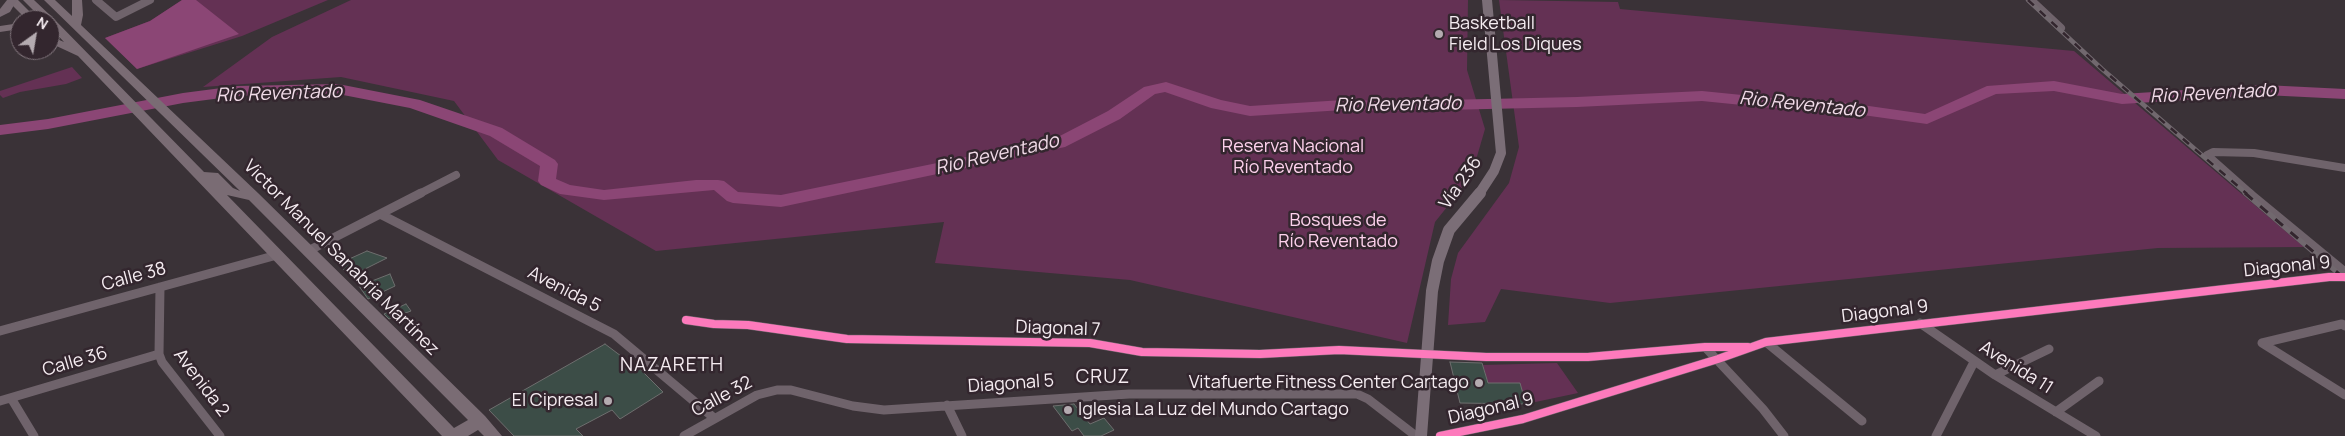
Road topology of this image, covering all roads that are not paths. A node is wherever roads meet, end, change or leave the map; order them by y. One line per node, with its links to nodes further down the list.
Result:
1 (12, 0): 9 (main road); 11 (highway)
2 (28, 0): 10 (main road)
3 (49, 0): 12 (main road, Victor Manuel Sanabria Martínez)
4 (77, 0): 12 (main road)
5 (96, 0): 6 (street)
6 (150, 0)
7 (1487, 0): 36 (main road, Vía 236)
8 (2031, 0): 13 (street)
9 (22, 10)
10 (38, 10)
11 (0, 14)
12 (75, 26): 20 (main road, Victor Manuel Sanabria Martínez)
13 (2056, 28)
14 (60, 32): 16 (main road)
15 (60, 44): 16 (main road)
16 (86, 58): 19 (main road)
17 (2345, 168): 24 (street)
18 (456, 175): 21 (street)
19 (200, 177): 20 (main road); 23 (main road)
20 (253, 196): 22 (main road, Victor Manuel Sanabria Martínez)
21 (382, 215): 22 (street); 48 (street, Avenida 5)
22 (308, 251): 50 (main road, Victor Manuel Sanabria Martínez)
23 (277, 255): 26 (street, Calle 38); 54 (main road)
24 (2345, 272)
25 (2345, 277): 28 (street, Diagonal 9)
26 (160, 287): 30 (street, Calle 38); 35 (street, Avenida 2)
27 (686, 320): 36 (street, Diagonal 7)
28 (1920, 323): 31 (street, Diagonal 9); 38 (street, Avenida 11)
29 (2344, 325): 42 (street)
30 (0, 331)
31 (1766, 342): 33 (street, Diagonal 9); 49 (street)
32 (1706, 346): 33 (street, Diagonal 7); 36 (street, Diagonal 7); 37 (street)
33 (1748, 347): 37 (street, Diagonal 9)
34 (2049, 349): 39 (street)
35 (159, 354): 45 (street, Calle 36); 53 (street, Avenida 2)
36 (1429, 354): 58 (main road, Vía 236)
37 (1718, 359): 59 (street, Diagonal 9); 60 (street)
38 (1974, 362): 39 (street, Avenida 11); 61 (street)
39 (1995, 375): 47 (street, Avenida 11)
40 (2099, 381): 47 (street)
41 (2345, 384): 42 (street)
42 (2332, 387): 44 (street)
43 (777, 390): 46 (street, Diagonal 5); 48 (street, Calle 32)
44 (2345, 395)
45 (5, 399): 52 (street)
46 (946, 405): 56 (street); 57 (street, Diagonal 5)
47 (2056, 412): 51 (street, Avenida 11)
48 (714, 418): 55 (street, Calle 32)
49 (1862, 421)
50 (486, 431): 54 (main road)
51 (2087, 434)
52 (34, 436)
53 (220, 436)
54 (451, 436)
55 (684, 436)
56 (962, 436)
57 (1416, 436)
58 (1421, 436)
59 (1440, 436)
60 (1784, 436)
61 (1936, 436)

